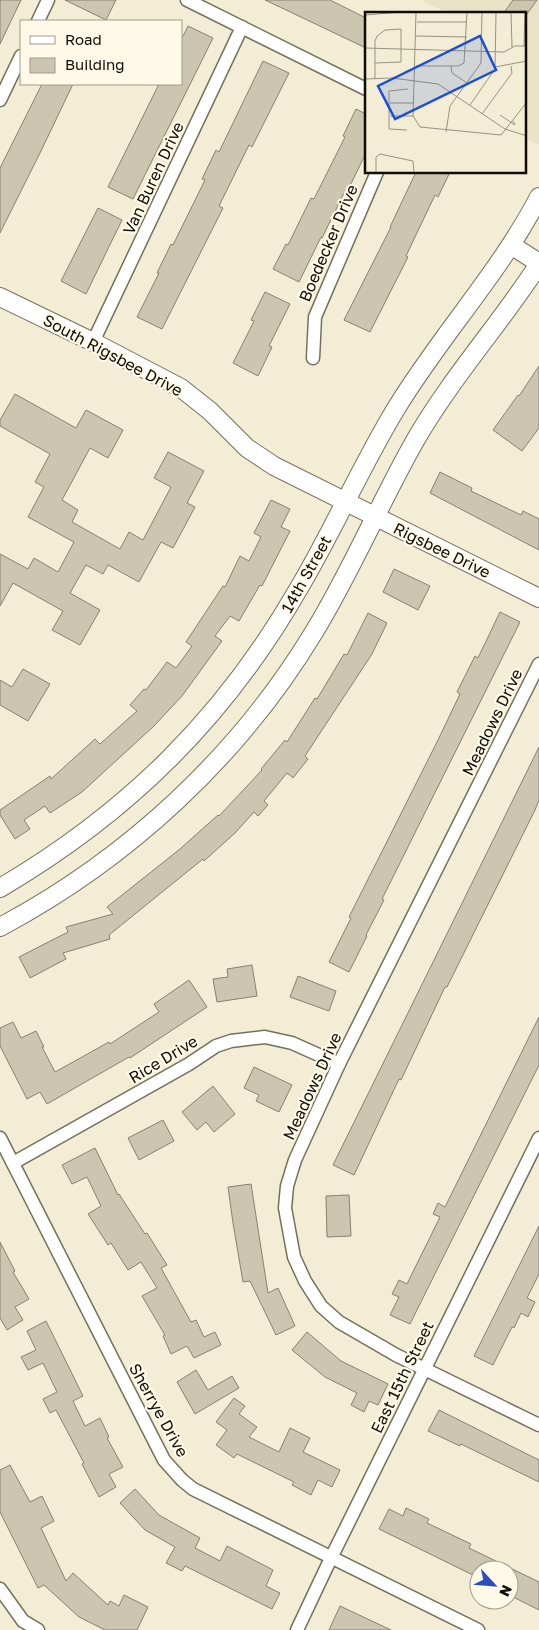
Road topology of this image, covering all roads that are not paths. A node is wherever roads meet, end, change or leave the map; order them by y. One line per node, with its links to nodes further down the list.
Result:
1 (48, 0): 3 (street)
2 (187, 0): 4 (street)
3 (38, 20)
4 (242, 27): 6 (street); 13 (street, Van Buren Drive)
5 (20, 58): 7 (street)
6 (365, 88)
7 (0, 100)
8 (375, 174): 14 (street, Boedecker Drive)
9 (539, 197): 10 (main road, 14th Street)
10 (511, 245): 11 (main road); 15 (main road, 14th Street)
11 (539, 264): 16 (main road)
12 (0, 297): 13 (main road, South Rigsbee Drive)
13 (93, 342): 15 (main road, South Rigsbee Drive)
14 (314, 358)
15 (345, 502): 16 (main road, Rigsbee Drive); 19 (main road, 14th Street)
16 (375, 517): 17 (main road, Rigsbee Drive); 20 (main road)
17 (539, 598)
18 (539, 664): 21 (street, Meadows Drive)
19 (0, 888)
20 (0, 927)
21 (340, 1064): 24 (street, Rice Drive); 25 (street, Meadows Drive)
22 (0, 1138): 24 (street, Sherrye Drive)
23 (539, 1138): 25 (street, East 15th Street)
24 (13, 1163): 27 (street, Sherrye Drive)
25 (424, 1369): 26 (street, Meadows Drive); 27 (street, East 15th Street)
26 (539, 1425)
27 (330, 1558): 30 (street, East 15th Street); 31 (street, Sherrye Drive)
28 (0, 1589): 29 (street)
29 (38, 1630)
30 (297, 1630)
31 (478, 1630)

